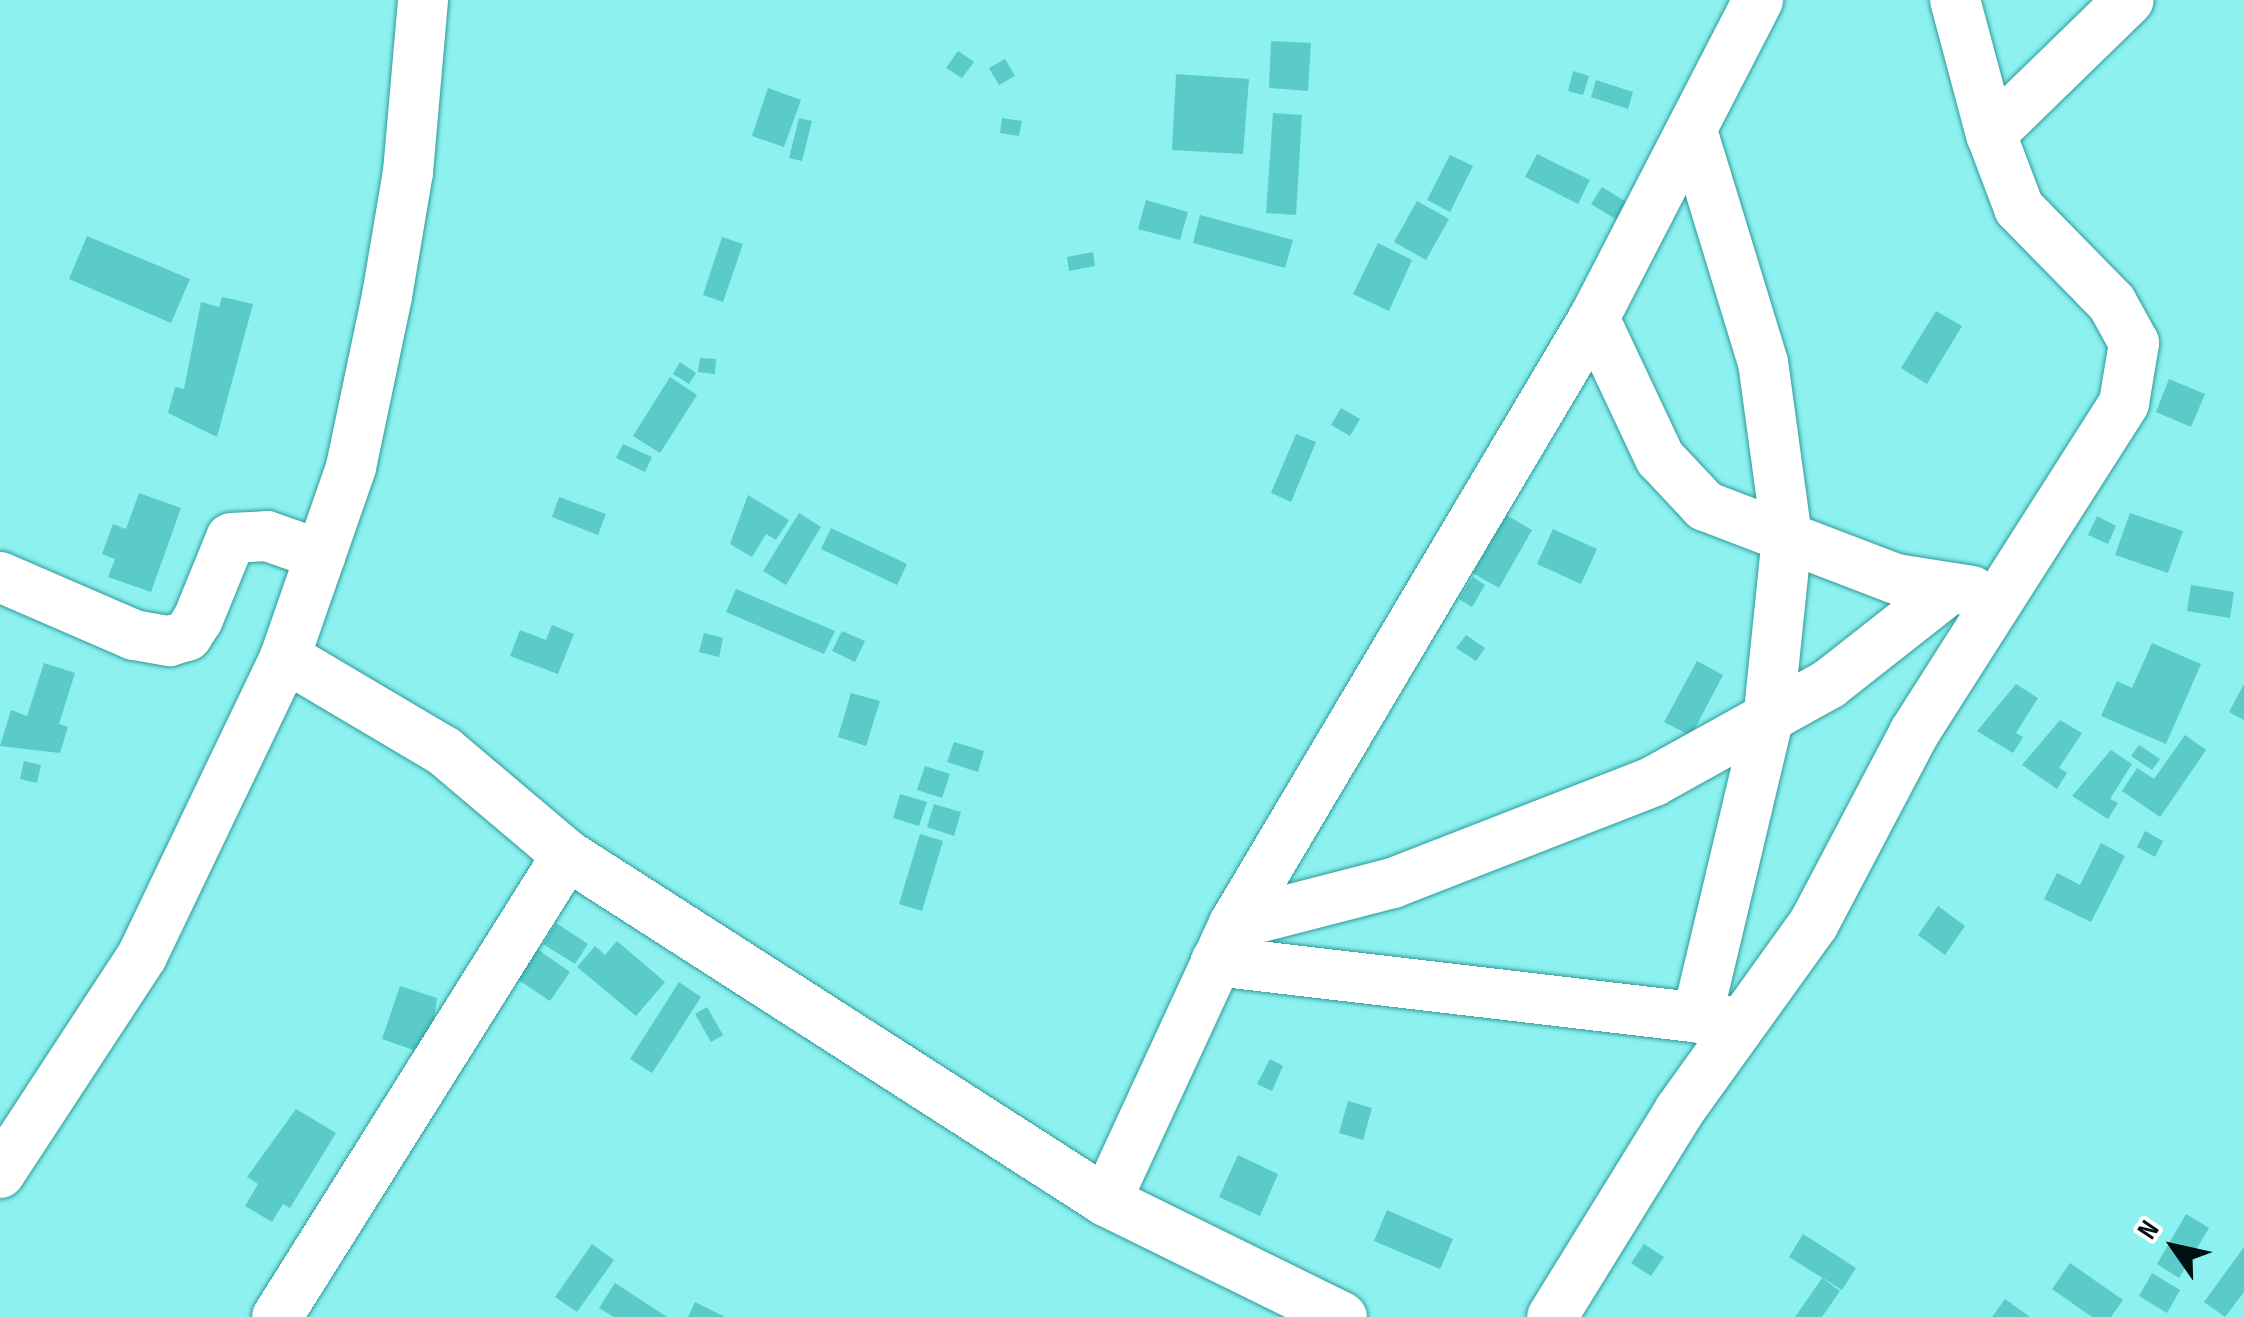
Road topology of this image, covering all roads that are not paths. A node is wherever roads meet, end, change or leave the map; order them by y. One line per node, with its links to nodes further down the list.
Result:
1 (423, 0): 9 (street)
2 (1758, 0): 6 (street)
3 (1955, 0): 5 (street)
4 (2129, 0): 5 (street)
5 (1991, 134): 12 (street)
6 (1694, 137): 7 (street); 8 (street)
7 (1594, 318): 8 (street); 16 (street)
8 (1787, 537): 11 (street); 14 (street)
9 (321, 555): 10 (street); 13 (street)
10 (0, 577)
11 (1951, 588): 12 (street); 14 (street)
12 (2007, 597): 17 (street)
13 (285, 656): 15 (street); 18 (street)
14 (1768, 720): 16 (street); 17 (street)
15 (567, 854): 19 (street); 20 (street)
16 (1225, 942): 17 (street); 19 (street)
17 (1719, 1020): 22 (street)
18 (0, 1173)
19 (1106, 1200): 21 (street)
20 (277, 1317)
21 (1342, 1317)
22 (1552, 1317)

